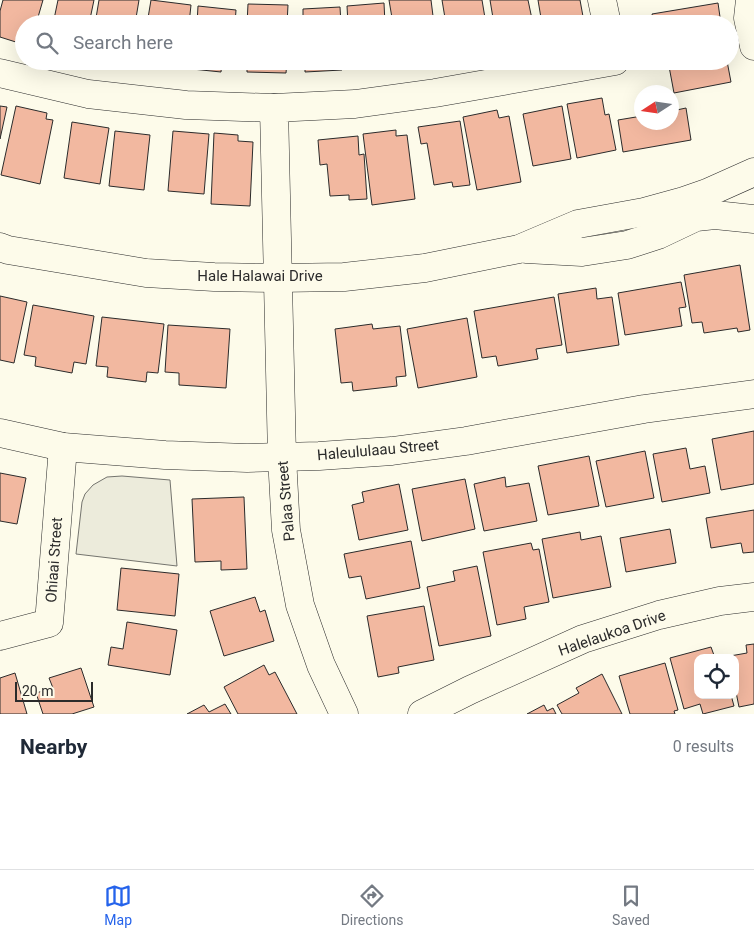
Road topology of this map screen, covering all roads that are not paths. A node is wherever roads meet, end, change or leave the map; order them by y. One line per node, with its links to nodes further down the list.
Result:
1 (602, 0): 3 (street)
2 (750, 0): 4 (street)
3 (605, 15)
4 (754, 46)
5 (564, 70): 7 (street)
6 (0, 73): 7 (street)
7 (274, 108): 13 (street, Palaa Street)
8 (754, 172): 9 (street); 12 (street, Hale Halawai Drive)
9 (754, 215)
10 (754, 219): 12 (street, Hale Halawai Drive)
11 (0, 247): 13 (street, Hale Halawai Drive)
12 (519, 249): 13 (street, Hale Halawai Drive)
13 (278, 278): 17 (street, Palaa Street)
14 (754, 394): 17 (street, Haleululaau Street)
15 (0, 434): 16 (street, Haleululaau Street)
16 (63, 446): 17 (street, Haleululaau Street); 19 (street, Ohiaai Street)
17 (282, 457): 20 (street, Palaa Street)
18 (754, 598): 21 (street, Halelaukoa Drive)
19 (0, 636)
20 (344, 714)
21 (422, 714)

